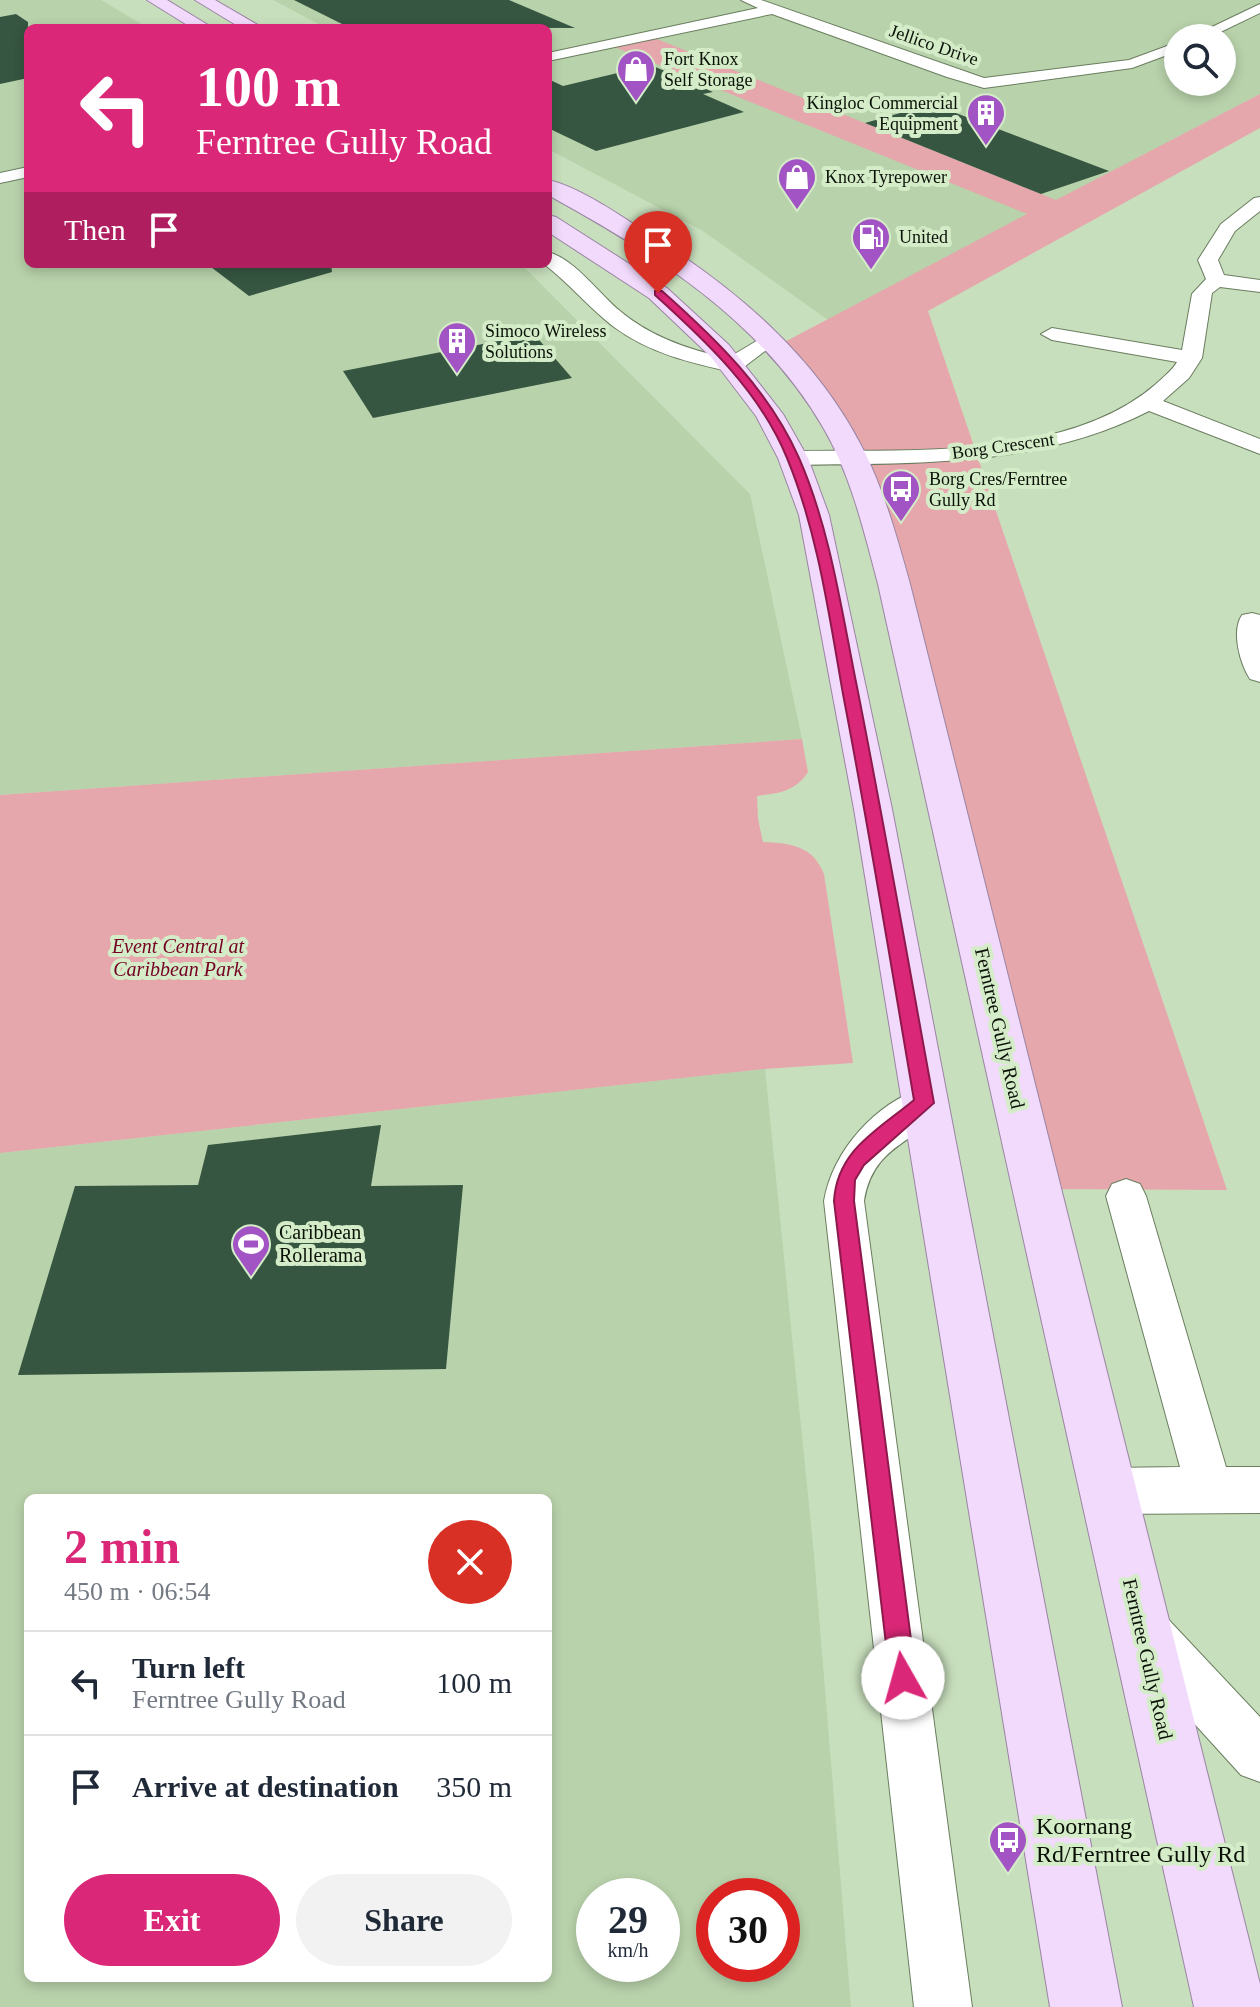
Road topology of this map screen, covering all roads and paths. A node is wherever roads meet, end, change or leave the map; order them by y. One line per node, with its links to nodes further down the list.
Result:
1 (155, 0): 6 (main road)
2 (203, 0): 7 (main road)
3 (748, 0): 5 (street, Jellico Drive)
4 (1260, 8): 8 (street)
5 (774, 9): 9 (street); 10 (street, Jellico Drive)
6 (197, 24)
7 (247, 24)
8 (1226, 24)
9 (605, 47): 11 (street); 12 (street)
10 (1164, 51)
11 (552, 56)
12 (552, 63)
13 (24, 173): 14 (street)
14 (0, 178)
15 (24, 186): 17 (street)
16 (552, 188): 24 (main road, Ferntree Gully Road)
17 (0, 192)
18 (1260, 202): 21 (street)
19 (552, 225): 26 (main road)
20 (552, 261): 26 (street)
21 (1216, 280): 22 (street); 25 (street)
22 (1260, 286)
23 (1052, 334): 25 (street)
24 (770, 339): 26 (street); 29 (main road, Ferntree Gully Road)
25 (1191, 358): 27 (street, Borg Crescent)
26 (732, 365): 30 (main road)
27 (1148, 403): 28 (street); 29 (street, Borg Crescent)
28 (1260, 447)
29 (851, 457): 30 (street, Borg Crescent); 36 (main road, Ferntree Gully Road)
30 (793, 458): 33 (main road)
31 (1252, 621): 32 (street)
32 (1260, 673)
33 (924, 1103): 40 (street); 41 (main road)
34 (1126, 1196): 37 (street)
35 (1260, 1490): 37 (street)
36 (1108, 1491): 37 (street); 38 (main road, Ferntree Gully Road)
37 (1210, 1491)
38 (1140, 1626): 39 (street); 42 (main road, Ferntree Gully Road)
39 (1260, 1756)
40 (943, 2007)
41 (1086, 2007)
42 (1230, 2007)

